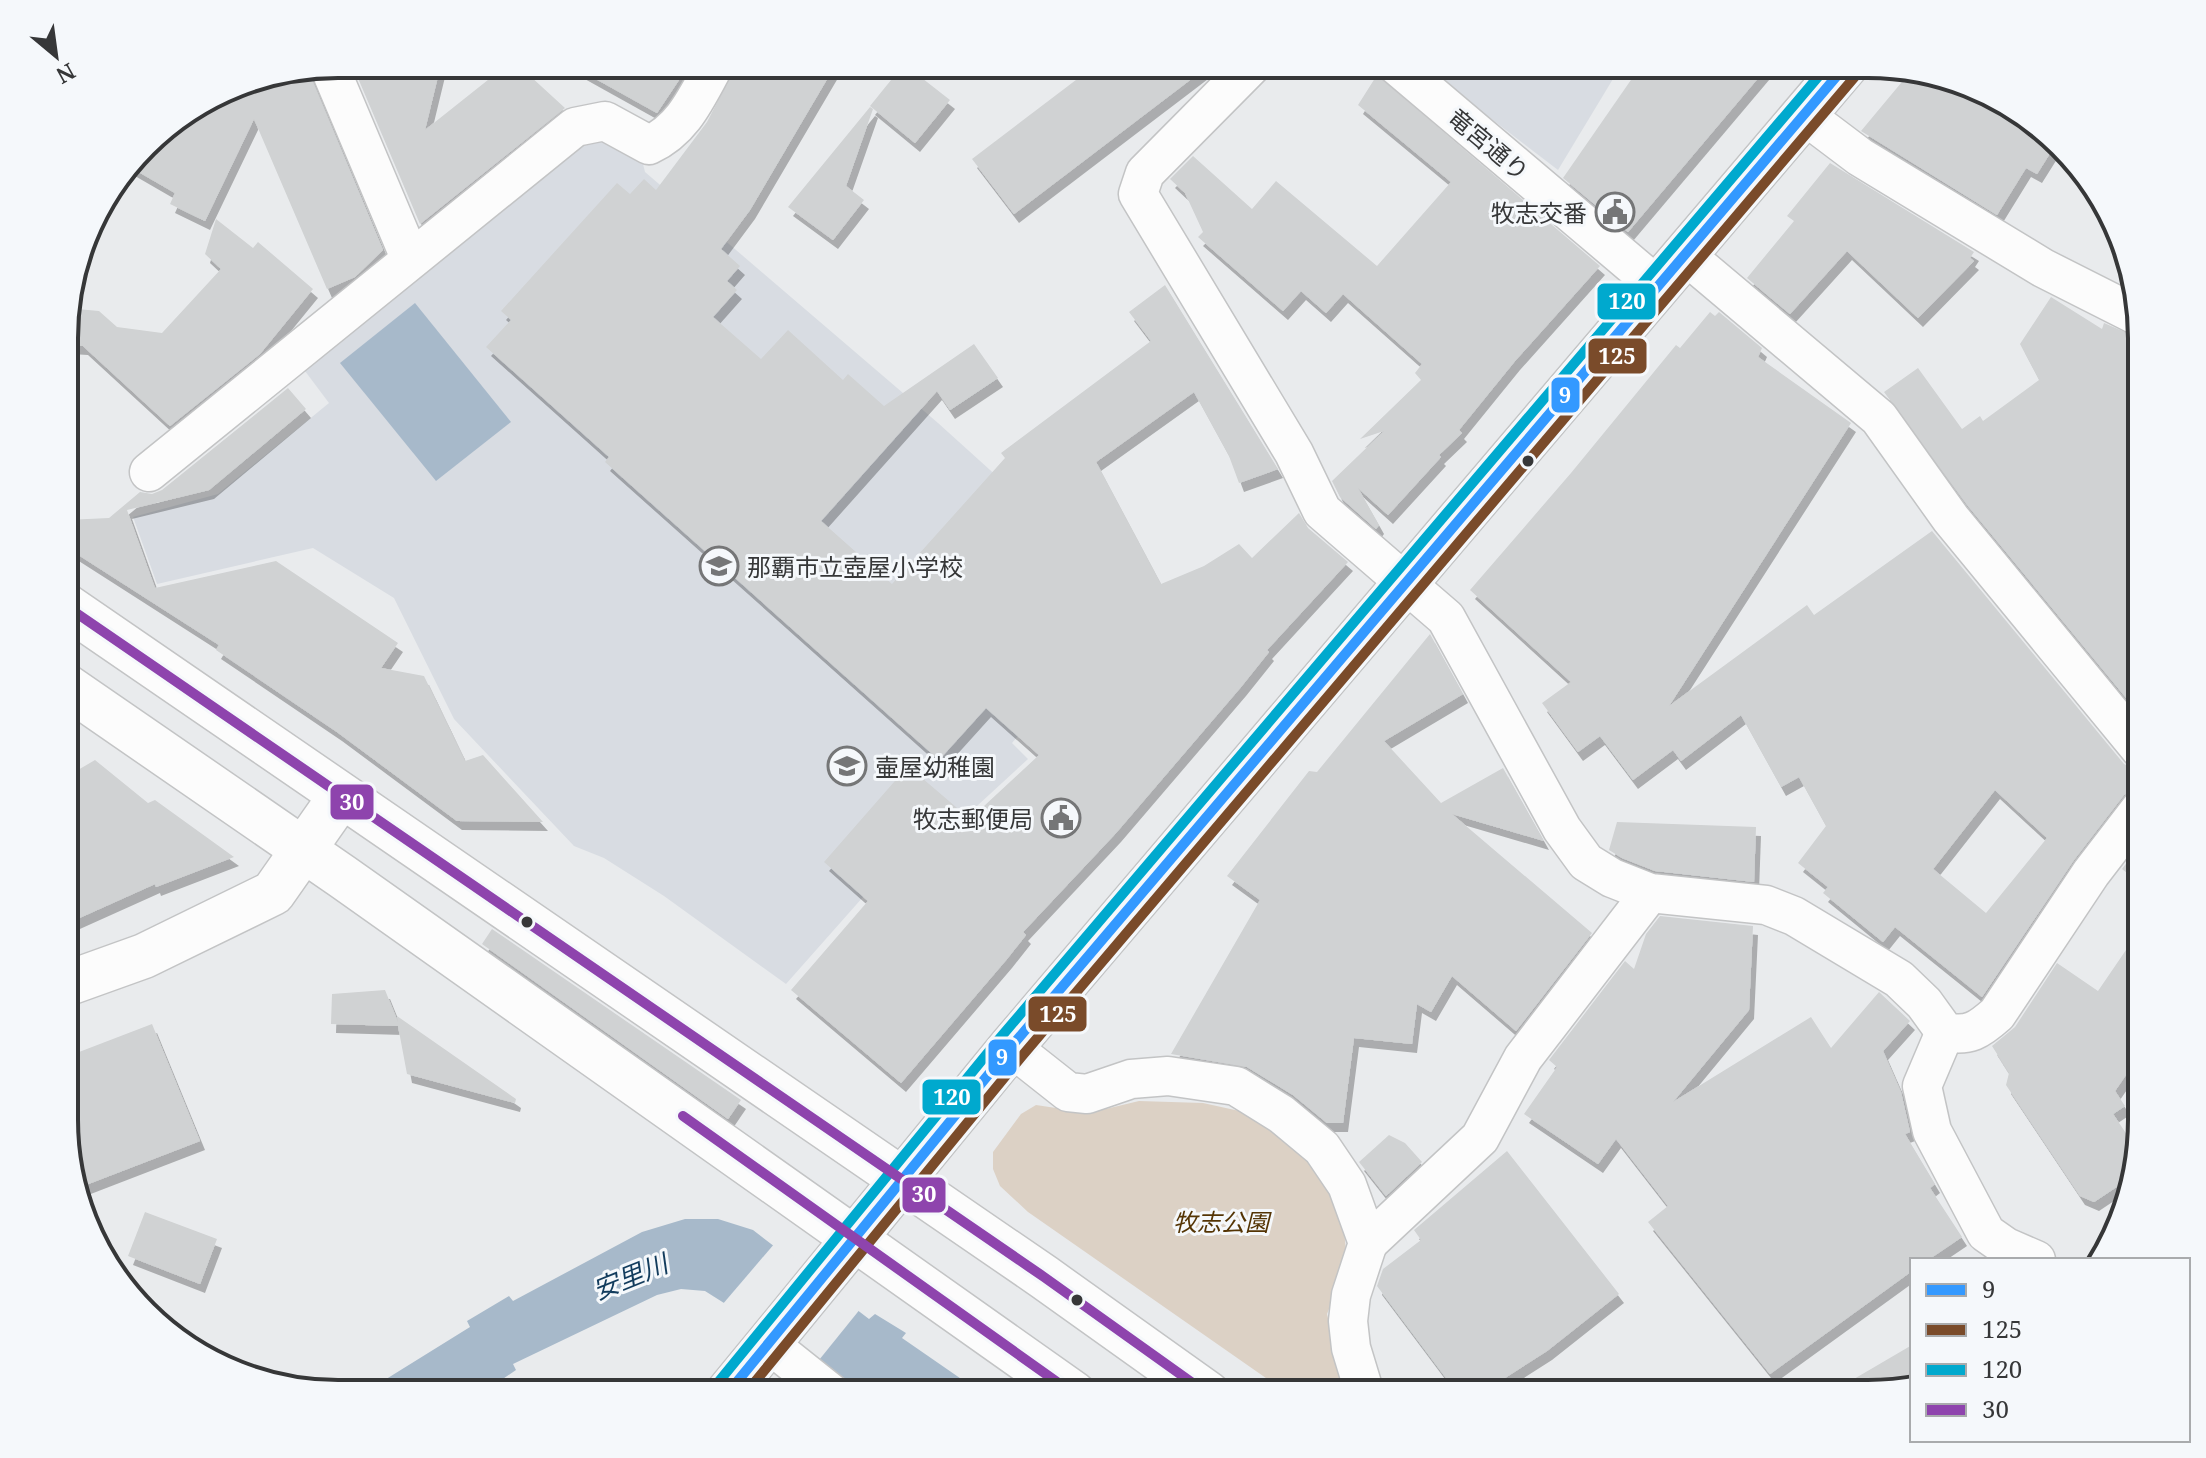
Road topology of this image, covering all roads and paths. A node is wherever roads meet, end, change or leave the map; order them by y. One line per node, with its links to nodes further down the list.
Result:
1 (334, 78): 6 (street)
2 (707, 78): 6 (street)
3 (1239, 78): 10 (street)
4 (1414, 78): 7 (street, 竜宮通り)
5 (1820, 82): 7 (street); 8 (street)
6 (410, 258): 9 (street)
7 (1669, 269): 10 (street); 13 (street, 竜宮通り)
8 (2126, 310)
9 (149, 472)
10 (1405, 582): 17 (street); 20 (street)
11 (78, 614): 14 (street)
12 (78, 694): 16 (street)
13 (2127, 733)
14 (341, 796): 16 (street); 21 (street)
15 (2127, 826): 19 (street)
16 (304, 849): 18 (street); 22 (street)
17 (1650, 893): 19 (street); 23 (street)
18 (78, 980)
19 (1945, 1032): 24 (street)
20 (1011, 1047): 21 (street); 23 (street)
21 (901, 1181): 22 (street); 26 (street)
22 (855, 1239): 25 (street); 30 (street)
23 (1368, 1243): 27 (street)
24 (2032, 1258)
25 (770, 1340): 28 (street); 29 (street)
26 (1187, 1379)
27 (1361, 1379)
28 (738, 1380)
29 (816, 1380)
30 (1054, 1380)

